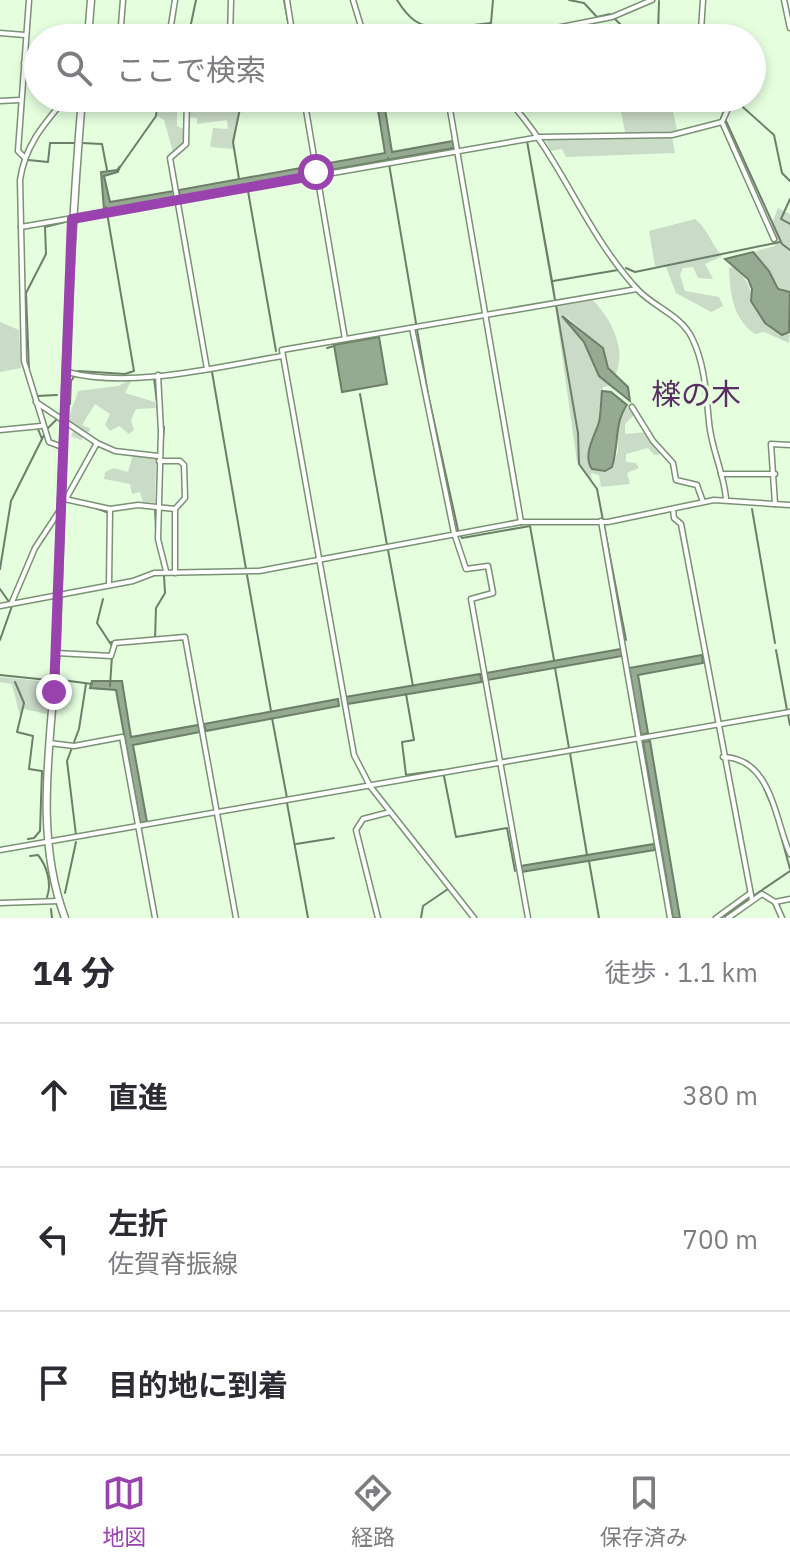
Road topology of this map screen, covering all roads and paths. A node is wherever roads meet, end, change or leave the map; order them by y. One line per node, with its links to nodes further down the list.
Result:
1 (29, 0): 11 (street)
2 (91, 0): 12 (main road)
3 (123, 0): 13 (street)
4 (175, 0): 14 (street)
5 (231, 0): 15 (street)
6 (287, 0): 16 (street)
7 (353, 0): 17 (street)
8 (652, 0): 18 (street)
9 (703, 0): 19 (street)
10 (784, 0): 20 (street)
11 (27, 24)
12 (89, 24)
13 (121, 24)
14 (171, 24)
15 (230, 24)
16 (291, 24)
17 (360, 24)
18 (576, 24)
19 (701, 24)
20 (790, 28)
21 (0, 33): 22 (street)
22 (24, 35)
23 (24, 63): 24 (street)
24 (20, 100): 25 (street); 36 (street)
25 (0, 101)
26 (54, 112): 36 (street)
27 (81, 112): 39 (main road)
28 (187, 112): 38 (street)
29 (306, 112): 37 (street)
30 (451, 112): 35 (street)
31 (518, 112): 34 (street)
32 (727, 112): 33 (street)
33 (723, 120): 34 (street); 41 (street)
34 (537, 133): 35 (street); 42 (street)
35 (457, 146): 37 (street); 43 (street)
36 (24, 157): 40 (street)
37 (316, 171): 38 (street); 45 (street)
38 (177, 196): 39 (street); 47 (street)
39 (72, 219): 40 (street); 48 (main road)
40 (21, 227): 50 (street)
41 (774, 239)
42 (637, 289): 43 (street); 59 (street)
43 (486, 315): 44 (street); 72 (street)
44 (415, 328): 45 (street); 73 (street)
45 (345, 339): 46 (street)
46 (282, 354): 47 (street); 74 (street)
47 (207, 369): 49 (street)
48 (68, 373): 49 (street); 52 (main road)
49 (158, 375): 58 (street)
50 (35, 401): 52 (street); 54 (street)
51 (632, 407): 63 (street)
52 (63, 419): 55 (street); 57 (main road)
53 (0, 430): 54 (street)
54 (45, 430): 57 (street)
55 (97, 443): 58 (street); 61 (street)
56 (790, 445): 60 (street)
57 (62, 447): 61 (main road)
58 (158, 459): 66 (street); 68 (street)
59 (721, 474): 60 (street); 62 (street)
60 (775, 474): 64 (street)
61 (64, 497): 67 (street); 70 (main road)
62 (726, 499): 63 (street); 64 (street)
63 (703, 502): 69 (street)
64 (775, 504): 65 (street)
65 (790, 505)
66 (157, 506): 67 (street); 68 (street); 75 (street)
67 (110, 509): 77 (street)
68 (175, 509): 76 (street)
69 (673, 509): 71 (street); 83 (street)
70 (60, 510): 78 (main road); 79 (street)
71 (601, 521): 72 (street); 84 (street)
72 (521, 522): 73 (street)
73 (458, 534): 74 (street); 87 (street)
74 (317, 560): 76 (street); 88 (street)
75 (166, 572): 76 (street); 77 (street)
76 (175, 573)
77 (109, 584): 78 (street)
78 (59, 592): 79 (street); 81 (main road)
79 (10, 604): 80 (street)
80 (0, 606)
81 (57, 653): 85 (main road); 90 (street)
82 (790, 712): 83 (street)
83 (717, 725): 84 (street); 86 (street)
84 (643, 738): 87 (street); 108 (street)
85 (49, 743): 91 (street); 92 (main road)
86 (723, 757): 94 (street); 95 (street)
87 (499, 763): 88 (street); 107 (street)
88 (370, 786): 89 (street); 90 (street)
89 (390, 812): 101 (street); 105 (street)
90 (217, 813): 91 (street); 104 (street)
91 (142, 827): 92 (street); 103 (street)
92 (48, 844): 93 (street); 98 (main road)
93 (0, 850)
94 (790, 854)
95 (749, 894): 97 (street); 109 (street)
96 (790, 899): 99 (street)
97 (752, 900): 99 (street); 110 (street)
98 (59, 901): 100 (street); 102 (main road)
99 (775, 902): 111 (street)
100 (0, 903)
101 (472, 916): 106 (street)
102 (65, 918)
103 (155, 918)
104 (236, 918)
105 (378, 918)
106 (464, 918)
107 (528, 918)
108 (670, 918)
109 (716, 918)
110 (728, 918)
111 (782, 918)

